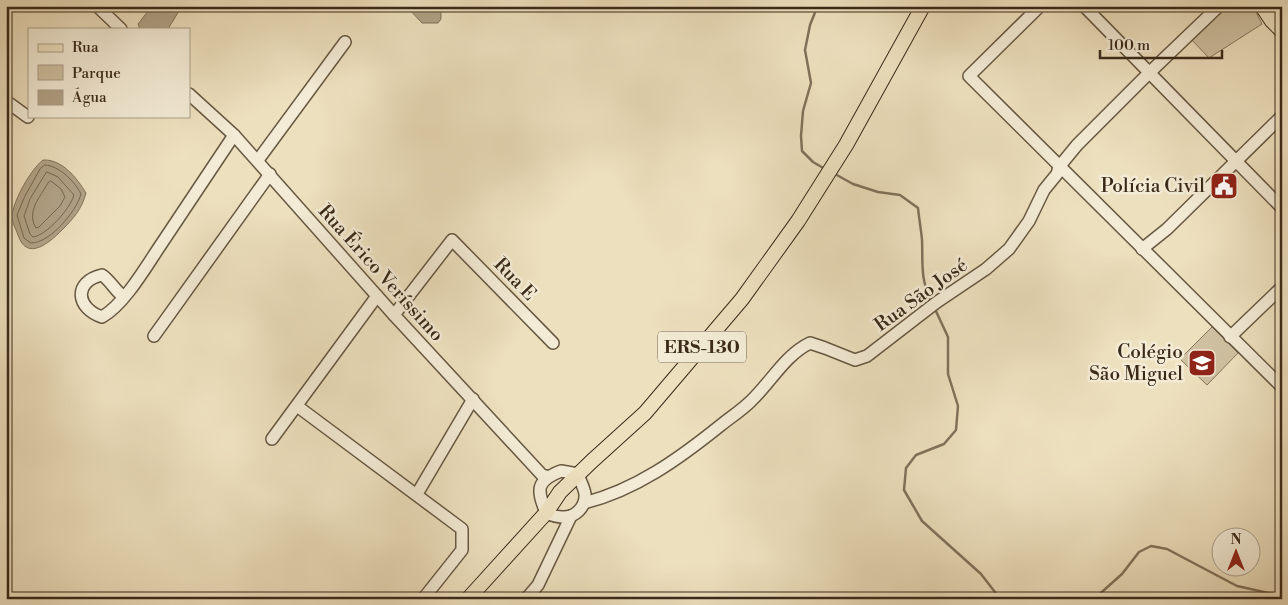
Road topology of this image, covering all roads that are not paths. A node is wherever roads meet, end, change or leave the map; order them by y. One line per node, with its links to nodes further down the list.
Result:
1 (97, 6): 7 (street)
2 (923, 6): 33 (main road, ERS-130)
3 (1040, 6): 18 (street)
4 (1084, 6): 10 (street)
5 (1219, 6): 10 (street, Rua São José)
6 (1262, 6): 8 (main road)
7 (119, 28)
8 (1282, 31)
9 (345, 42): 16 (street)
10 (1149, 73): 17 (street); 18 (street, Rua São José)
11 (190, 95): 15 (street, Rua Érico Veríssimo)
12 (6, 101): 14 (street)
13 (1282, 116): 17 (street)
14 (28, 117)
15 (234, 135): 16 (street, Rua Érico Veríssimo); 24 (street)
16 (258, 160): 19 (street, Rua Érico Veríssimo)
17 (1236, 162): 20 (street); 21 (street)
18 (1059, 167): 21 (street); 36 (street, Rua São José)
19 (270, 174): 23 (street, Rua Érico Veríssimo); 26 (street)
20 (1282, 208)
21 (1142, 249): 27 (street)
22 (1282, 287): 27 (street)
23 (377, 296): 25 (street, Rua Érico Veríssimo); 31 (street)
24 (124, 297)
25 (394, 315): 28 (street, Rua E); 30 (street, Rua Érico Veríssimo)
26 (154, 336)
27 (1230, 337): 29 (street)
28 (553, 343)
29 (1282, 388)
30 (472, 399): 34 (street, Rua Érico Veríssimo); 35 (street)
31 (297, 406): 32 (street); 35 (street)
32 (272, 439)
33 (578, 474): 34 (street); 36 (street); 37 (main road, ERS-130)
34 (546, 476): 37 (street)
35 (417, 494): 39 (street)
36 (584, 503): 38 (street)
37 (546, 514): 38 (street); 40 (main road, ERS-130)
38 (572, 516): 41 (street)
39 (423, 599)
40 (468, 599)
41 (526, 599)

